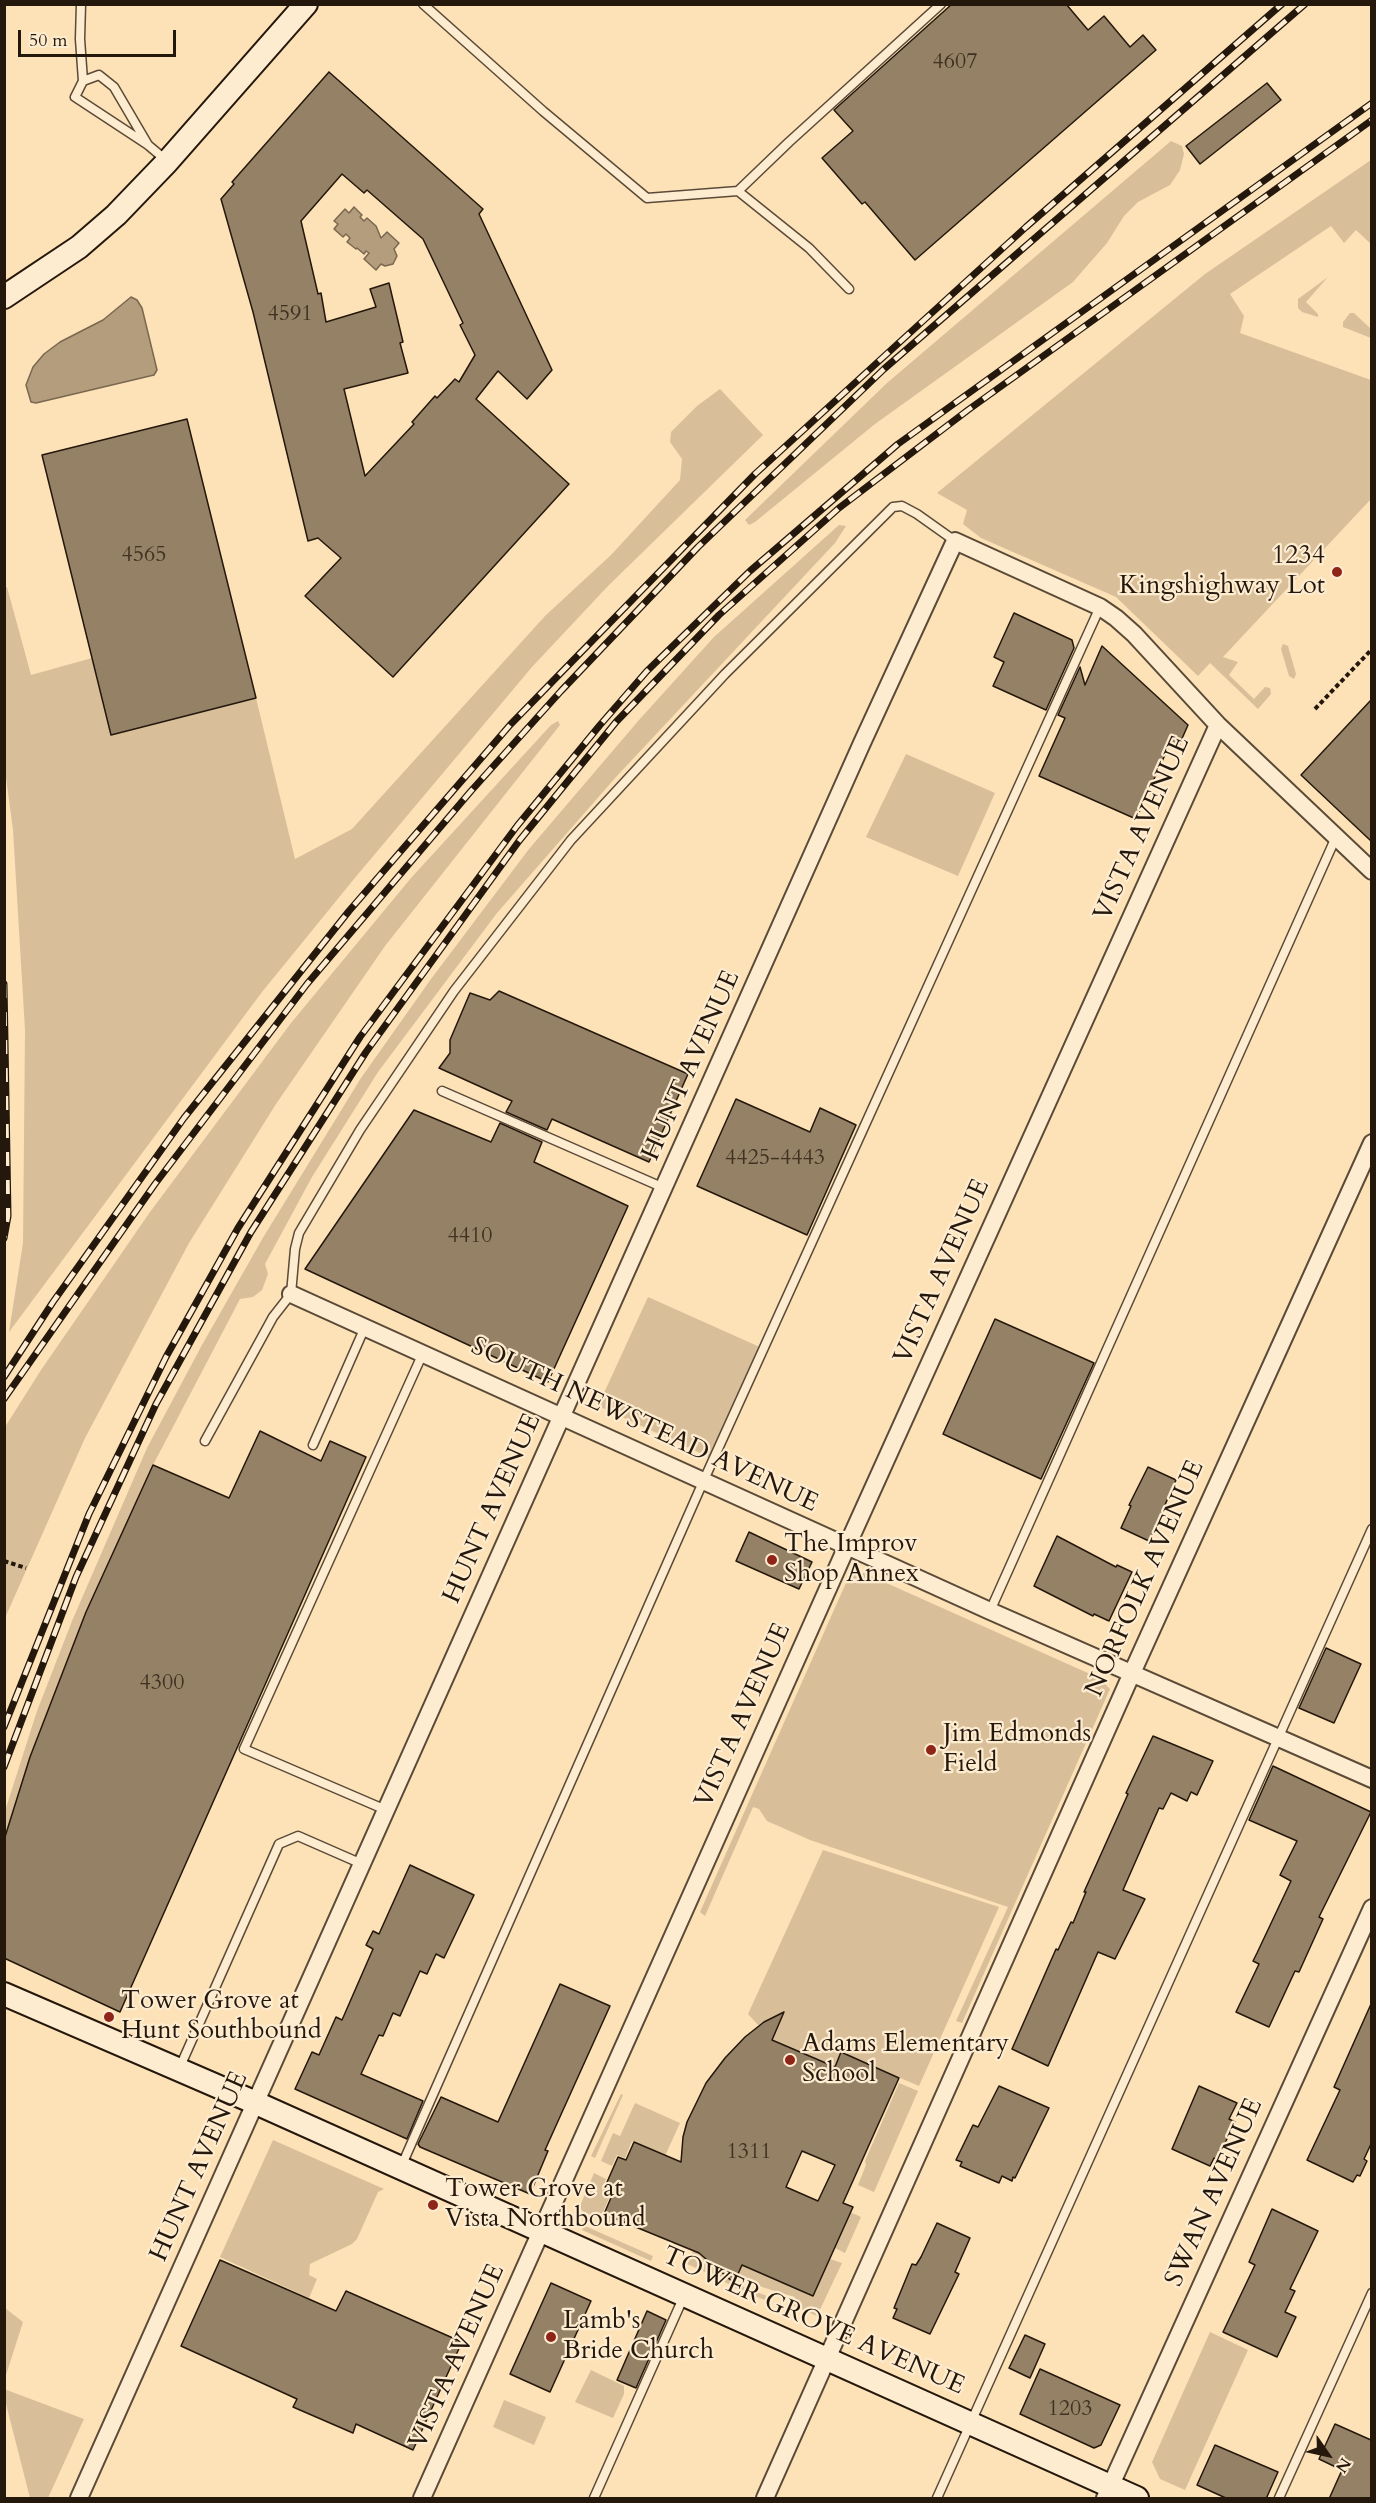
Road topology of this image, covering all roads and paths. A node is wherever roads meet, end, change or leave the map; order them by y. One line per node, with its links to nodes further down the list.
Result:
1 (81, 4): 5 (lane)
2 (306, 4): 7 (street)
3 (423, 4): 8 (lane)
4 (941, 4): 8 (lane)
5 (83, 81): 6 (lane); 6 (lane)
6 (148, 145): 7 (lane)
7 (167, 162): 10 (street)
8 (738, 191): 9 (lane)
9 (849, 290)
10 (4, 297)
11 (955, 541): 12 (street); 20 (street, HUNT AVENUE); 21 (lane)
12 (1100, 607): 15 (street); 27 (lane)
13 (1371, 649): 14 (path)
14 (1315, 709)
15 (1218, 725): 16 (street); 29 (street, VISTA AVENUE)
16 (1336, 837): 17 (street); 32 (lane)
17 (1371, 871)
18 (442, 1091): 20 (lane)
19 (1371, 1143): 33 (street, NORFOLK AVENUE)
20 (664, 1188): 24 (street, HUNT AVENUE)
21 (291, 1294): 22 (street, SOUTH NEWSTEAD AVENUE); 25 (lane)
22 (365, 1327): 23 (street, SOUTH NEWSTEAD AVENUE); 26 (lane)
23 (423, 1353): 24 (street, SOUTH NEWSTEAD AVENUE); 36 (lane)
24 (562, 1416): 27 (street, SOUTH NEWSTEAD AVENUE); 36 (street, HUNT AVENUE)
25 (205, 1441)
26 (313, 1445)
27 (703, 1482): 29 (street, SOUTH NEWSTEAD AVENUE); 42 (lane)
28 (1371, 1529): 34 (lane)
29 (847, 1546): 32 (street, SOUTH NEWSTEAD AVENUE); 43 (street, VISTA AVENUE)
30 (4, 1561): 31 (path)
31 (26, 1568)
32 (990, 1611): 33 (street, SOUTH NEWSTEAD AVENUE)
33 (1132, 1673): 34 (street, SOUTH NEWSTEAD AVENUE); 46 (street, NORFOLK AVENUE)
34 (1278, 1737): 35 (street, SOUTH NEWSTEAD AVENUE); 47 (lane)
35 (1371, 1779)
36 (386, 1810): 37 (street, HUNT AVENUE)
37 (362, 1864): 40 (lane); 41 (street, HUNT AVENUE)
38 (1371, 1908): 48 (street, SWAN AVENUE)
39 (4, 1994): 40 (street, TOWER GROVE AVENUE)
40 (178, 2069): 41 (street, TOWER GROVE AVENUE)
41 (256, 2103): 42 (street, TOWER GROVE AVENUE); 49 (street, HUNT AVENUE)
42 (400, 2168): 43 (street, TOWER GROVE AVENUE)
43 (542, 2232): 45 (street, TOWER GROVE AVENUE); 50 (street, VISTA AVENUE)
44 (1371, 2293): 55 (lane)
45 (684, 2295): 46 (street, TOWER GROVE AVENUE); 51 (lane)
46 (827, 2359): 47 (street, TOWER GROVE AVENUE); 52 (street, NORFOLK AVENUE)
47 (971, 2424): 48 (street, TOWER GROVE AVENUE); 53 (lane)
48 (1108, 2492): 54 (street, TOWER GROVE AVENUE)
49 (79, 2499)
50 (422, 2499)
51 (594, 2499)
52 (765, 2499)
53 (937, 2499)
54 (1137, 2499)
55 (1280, 2499)

